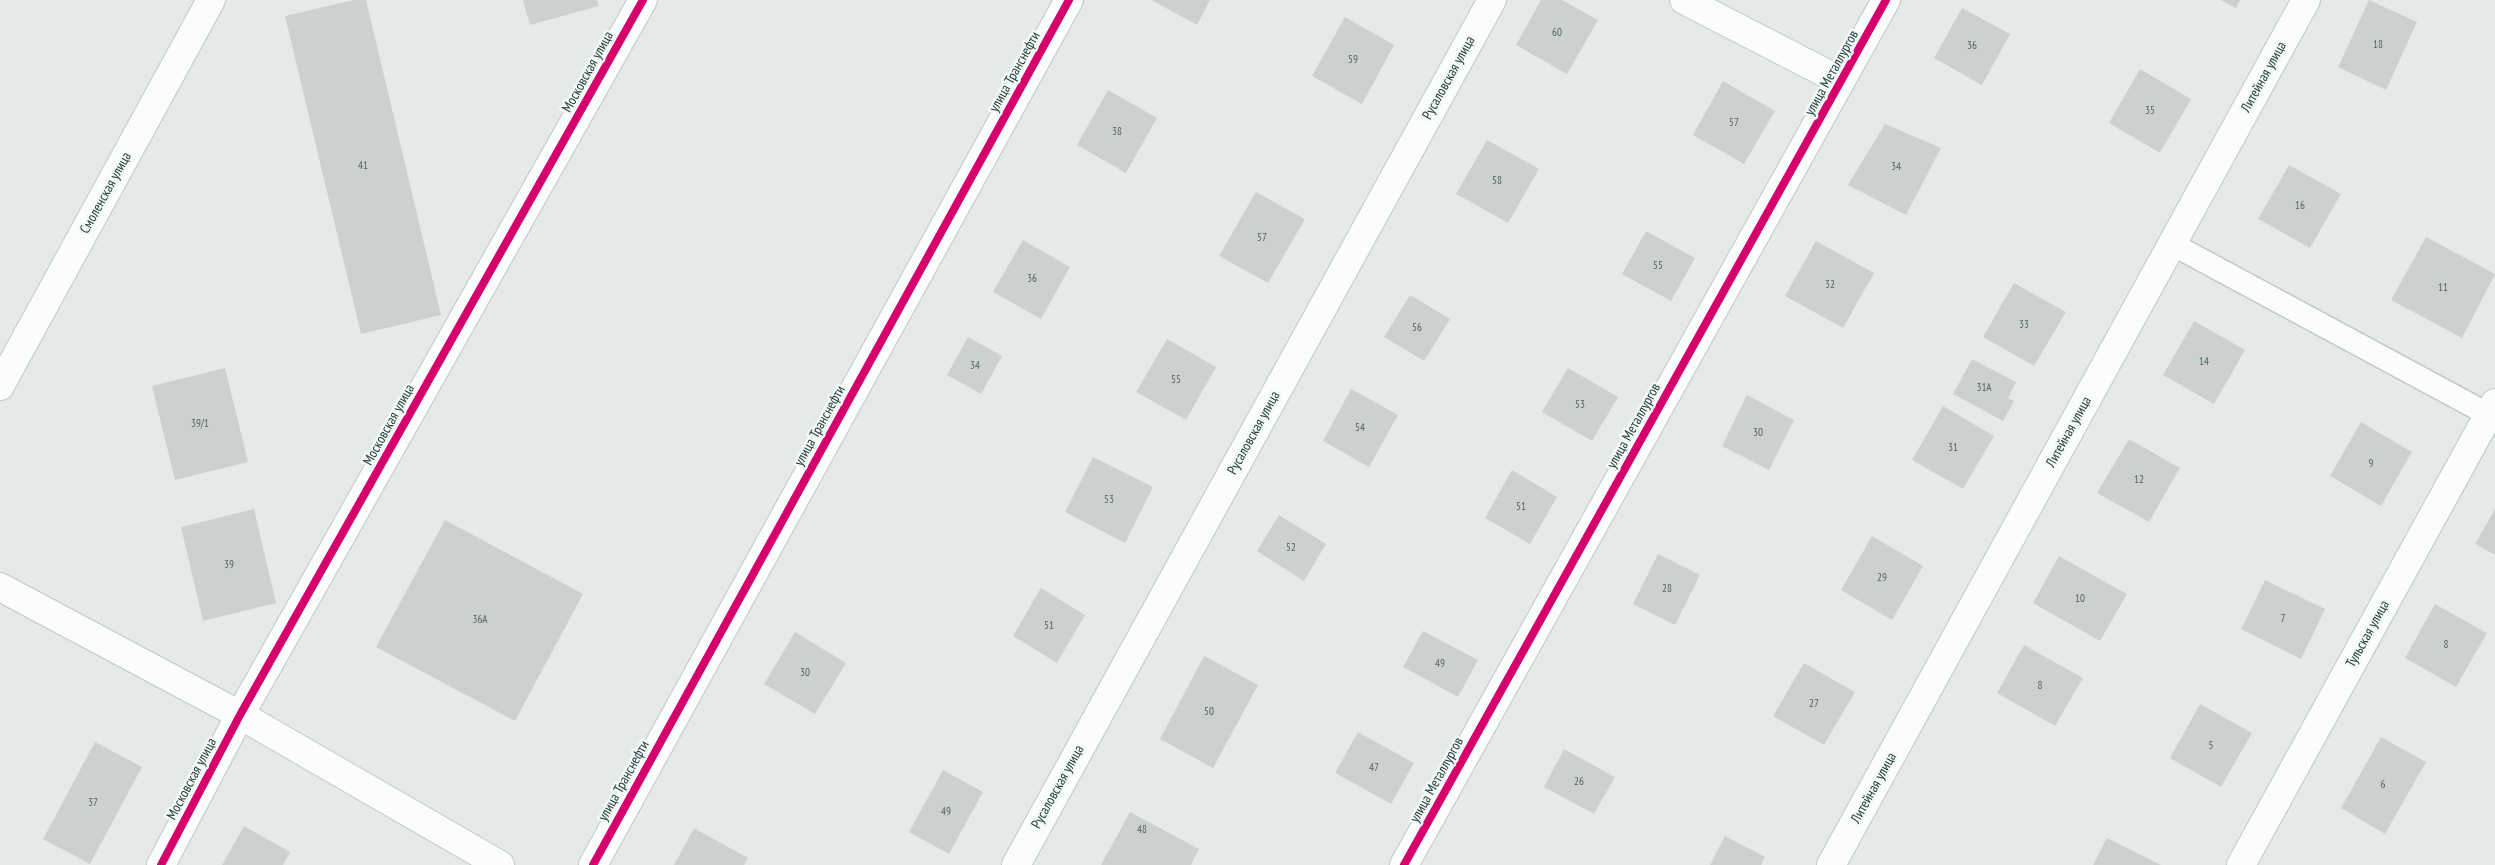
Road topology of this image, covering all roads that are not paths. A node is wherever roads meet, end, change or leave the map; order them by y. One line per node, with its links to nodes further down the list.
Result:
1 (211, 0): 10 (street, Смоленская улица)
2 (643, 0): 13 (street, Московская улица)
3 (1069, 0): 16 (street, улица Транснефти)
4 (1492, 0): 17 (street, Русаловская улица)
5 (1684, 0): 8 (street)
6 (1886, 0): 8 (street, улица Металлургов)
7 (2306, 0): 9 (street, Литейная улица)
8 (1841, 81): 18 (street, улица Металлургов)
9 (2172, 244): 11 (lane); 19 (street, Литейная улица)
10 (0, 386)
11 (2493, 412): 20 (street, Тульская улица)
12 (0, 588): 13 (street)
13 (240, 715): 14 (street, Московская улица); 15 (street)
14 (162, 865)
15 (500, 865)
16 (593, 865)
17 (1016, 865)
18 (1404, 865)
19 (1831, 865)
20 (2240, 865)

